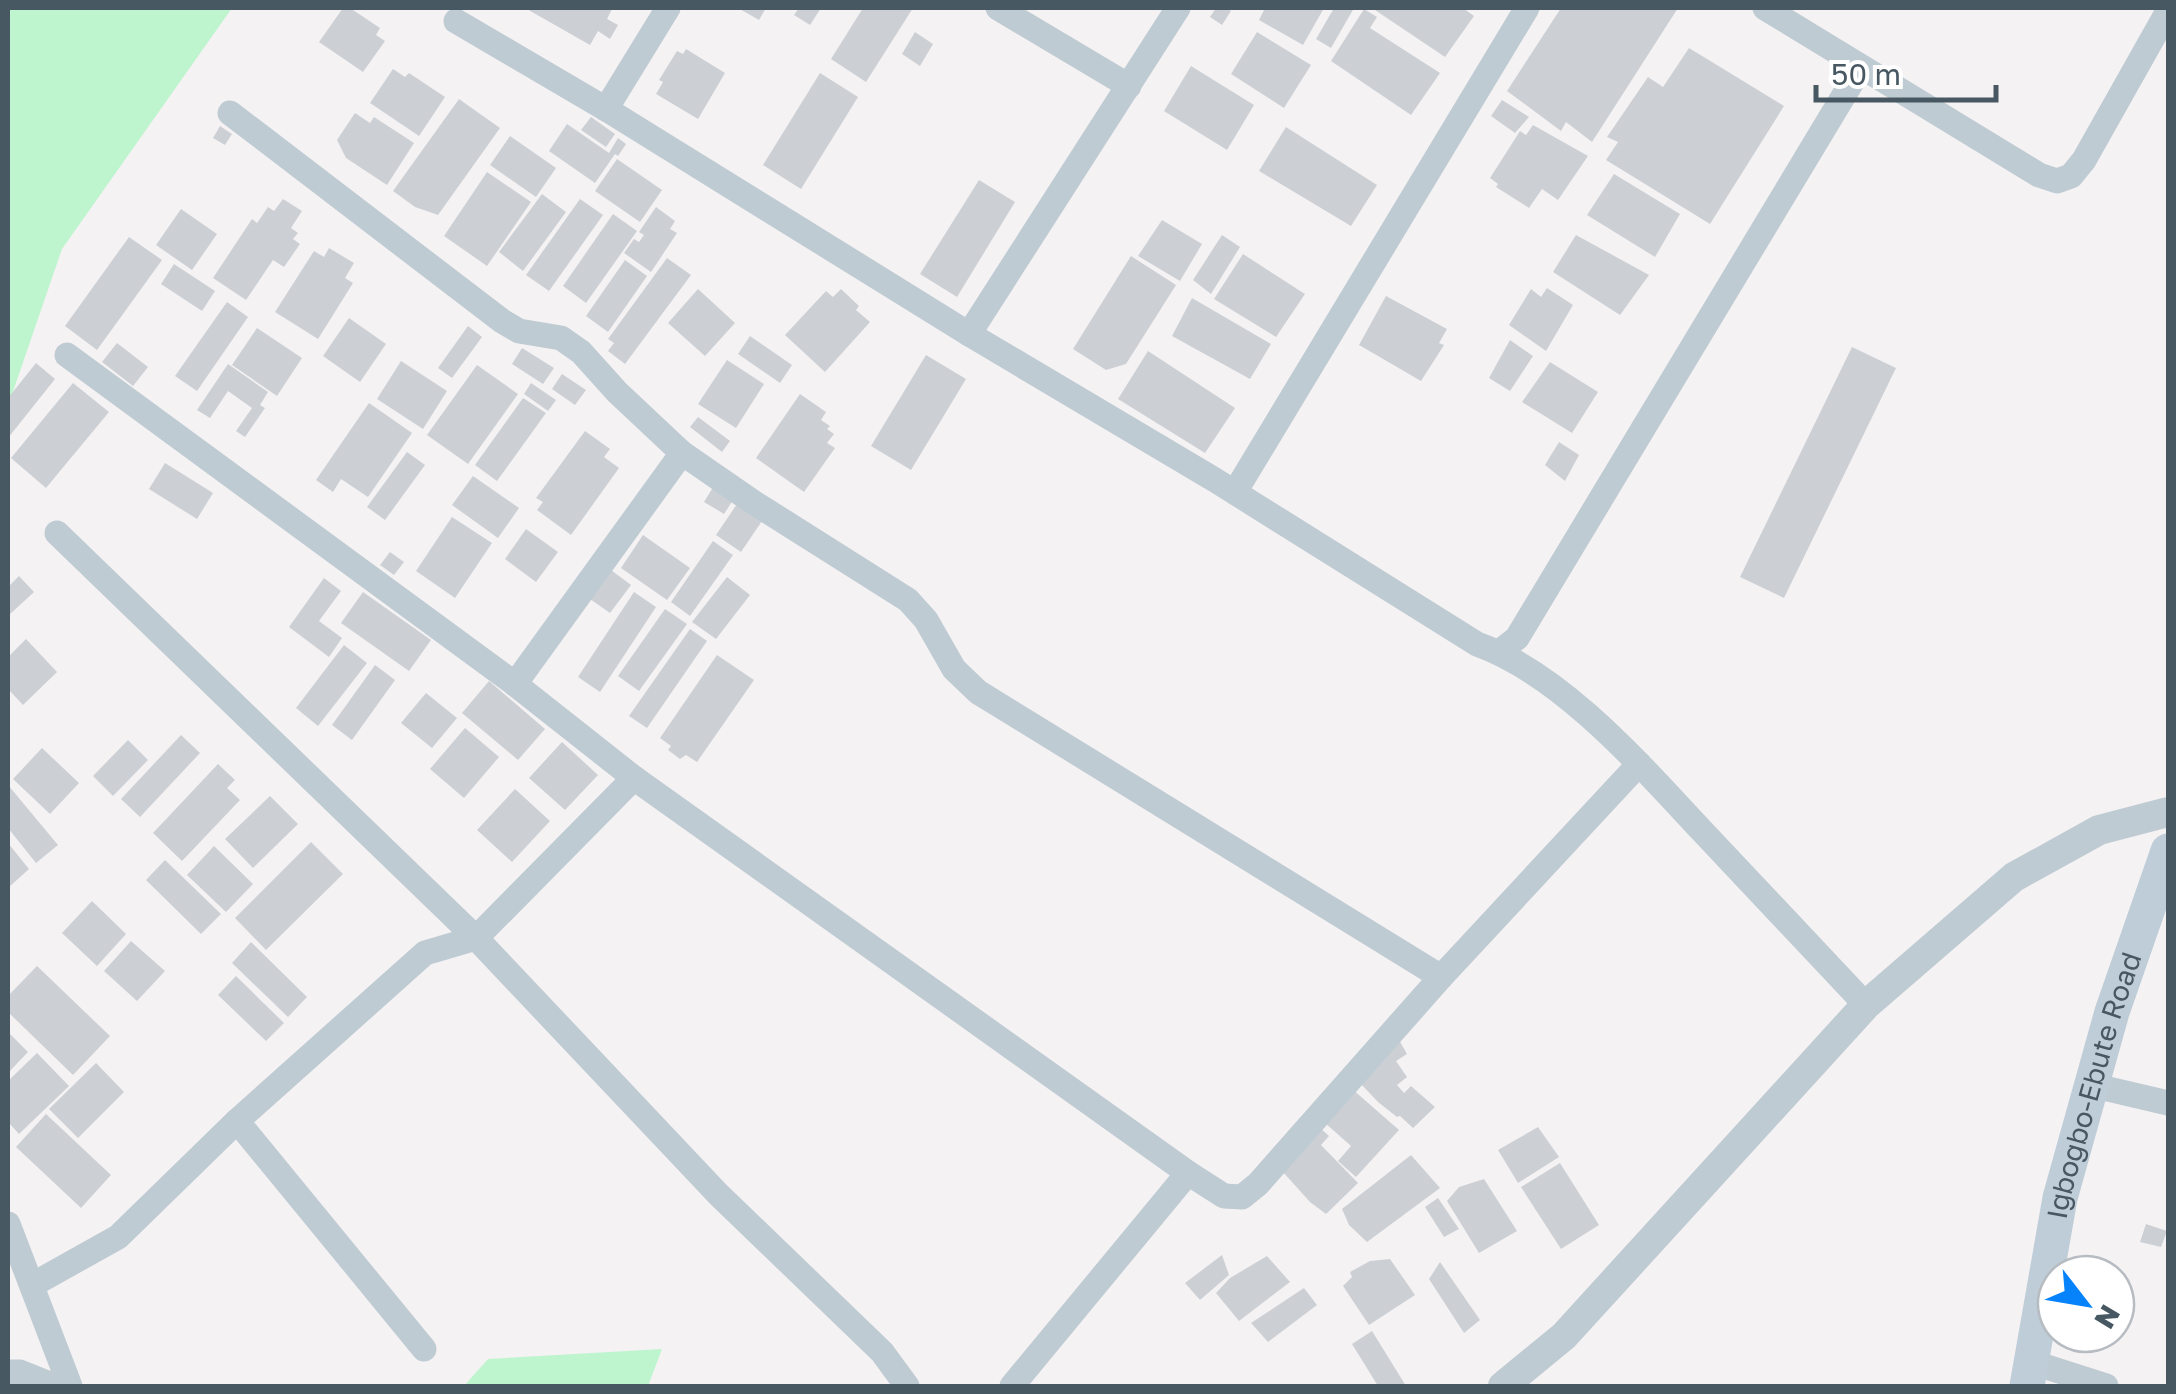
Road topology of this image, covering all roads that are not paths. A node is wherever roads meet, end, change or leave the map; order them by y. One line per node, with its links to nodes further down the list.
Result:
1 (668, 8): 10 (street)
2 (998, 8): 9 (street)
3 (1178, 8): 9 (street)
4 (1527, 8): 15 (street)
5 (1765, 8): 8 (street)
6 (2168, 11): 8 (street)
7 (456, 21): 10 (street)
8 (1862, 67): 17 (street)
9 (1129, 86): 12 (street)
10 (606, 109): 12 (street)
11 (230, 114): 14 (street)
12 (969, 334): 15 (street)
13 (68, 355): 18 (street)
14 (682, 453): 18 (street); 24 (street)
15 (1235, 492): 17 (street)
16 (57, 533): 23 (street)
17 (1499, 652): 19 (street)
18 (515, 684): 20 (street)
19 (1639, 764): 24 (street); 25 (street)
20 (634, 778): 23 (street); 29 (street)
21 (2168, 812): 25 (street)
22 (2168, 855): 26 (main road, Igbogbo-Ebute Road)
23 (476, 938): 28 (street); 37 (street)
24 (1441, 977): 29 (street)
25 (1866, 1005): 39 (street)
26 (2091, 1085): 27 (street); 34 (main road, Igbogbo-Ebute Road)
27 (2168, 1103)
28 (237, 1121): 31 (street); 32 (street)
29 (1188, 1173): 38 (street)
30 (8, 1224): 31 (street)
31 (32, 1286): 36 (street)
32 (424, 1349)
33 (8, 1372): 35 (street)
34 (2029, 1374): 40 (street)
35 (55, 1386)
36 (70, 1386)
37 (907, 1386)
38 (1012, 1386)
39 (1503, 1386)
40 (2106, 1386)

